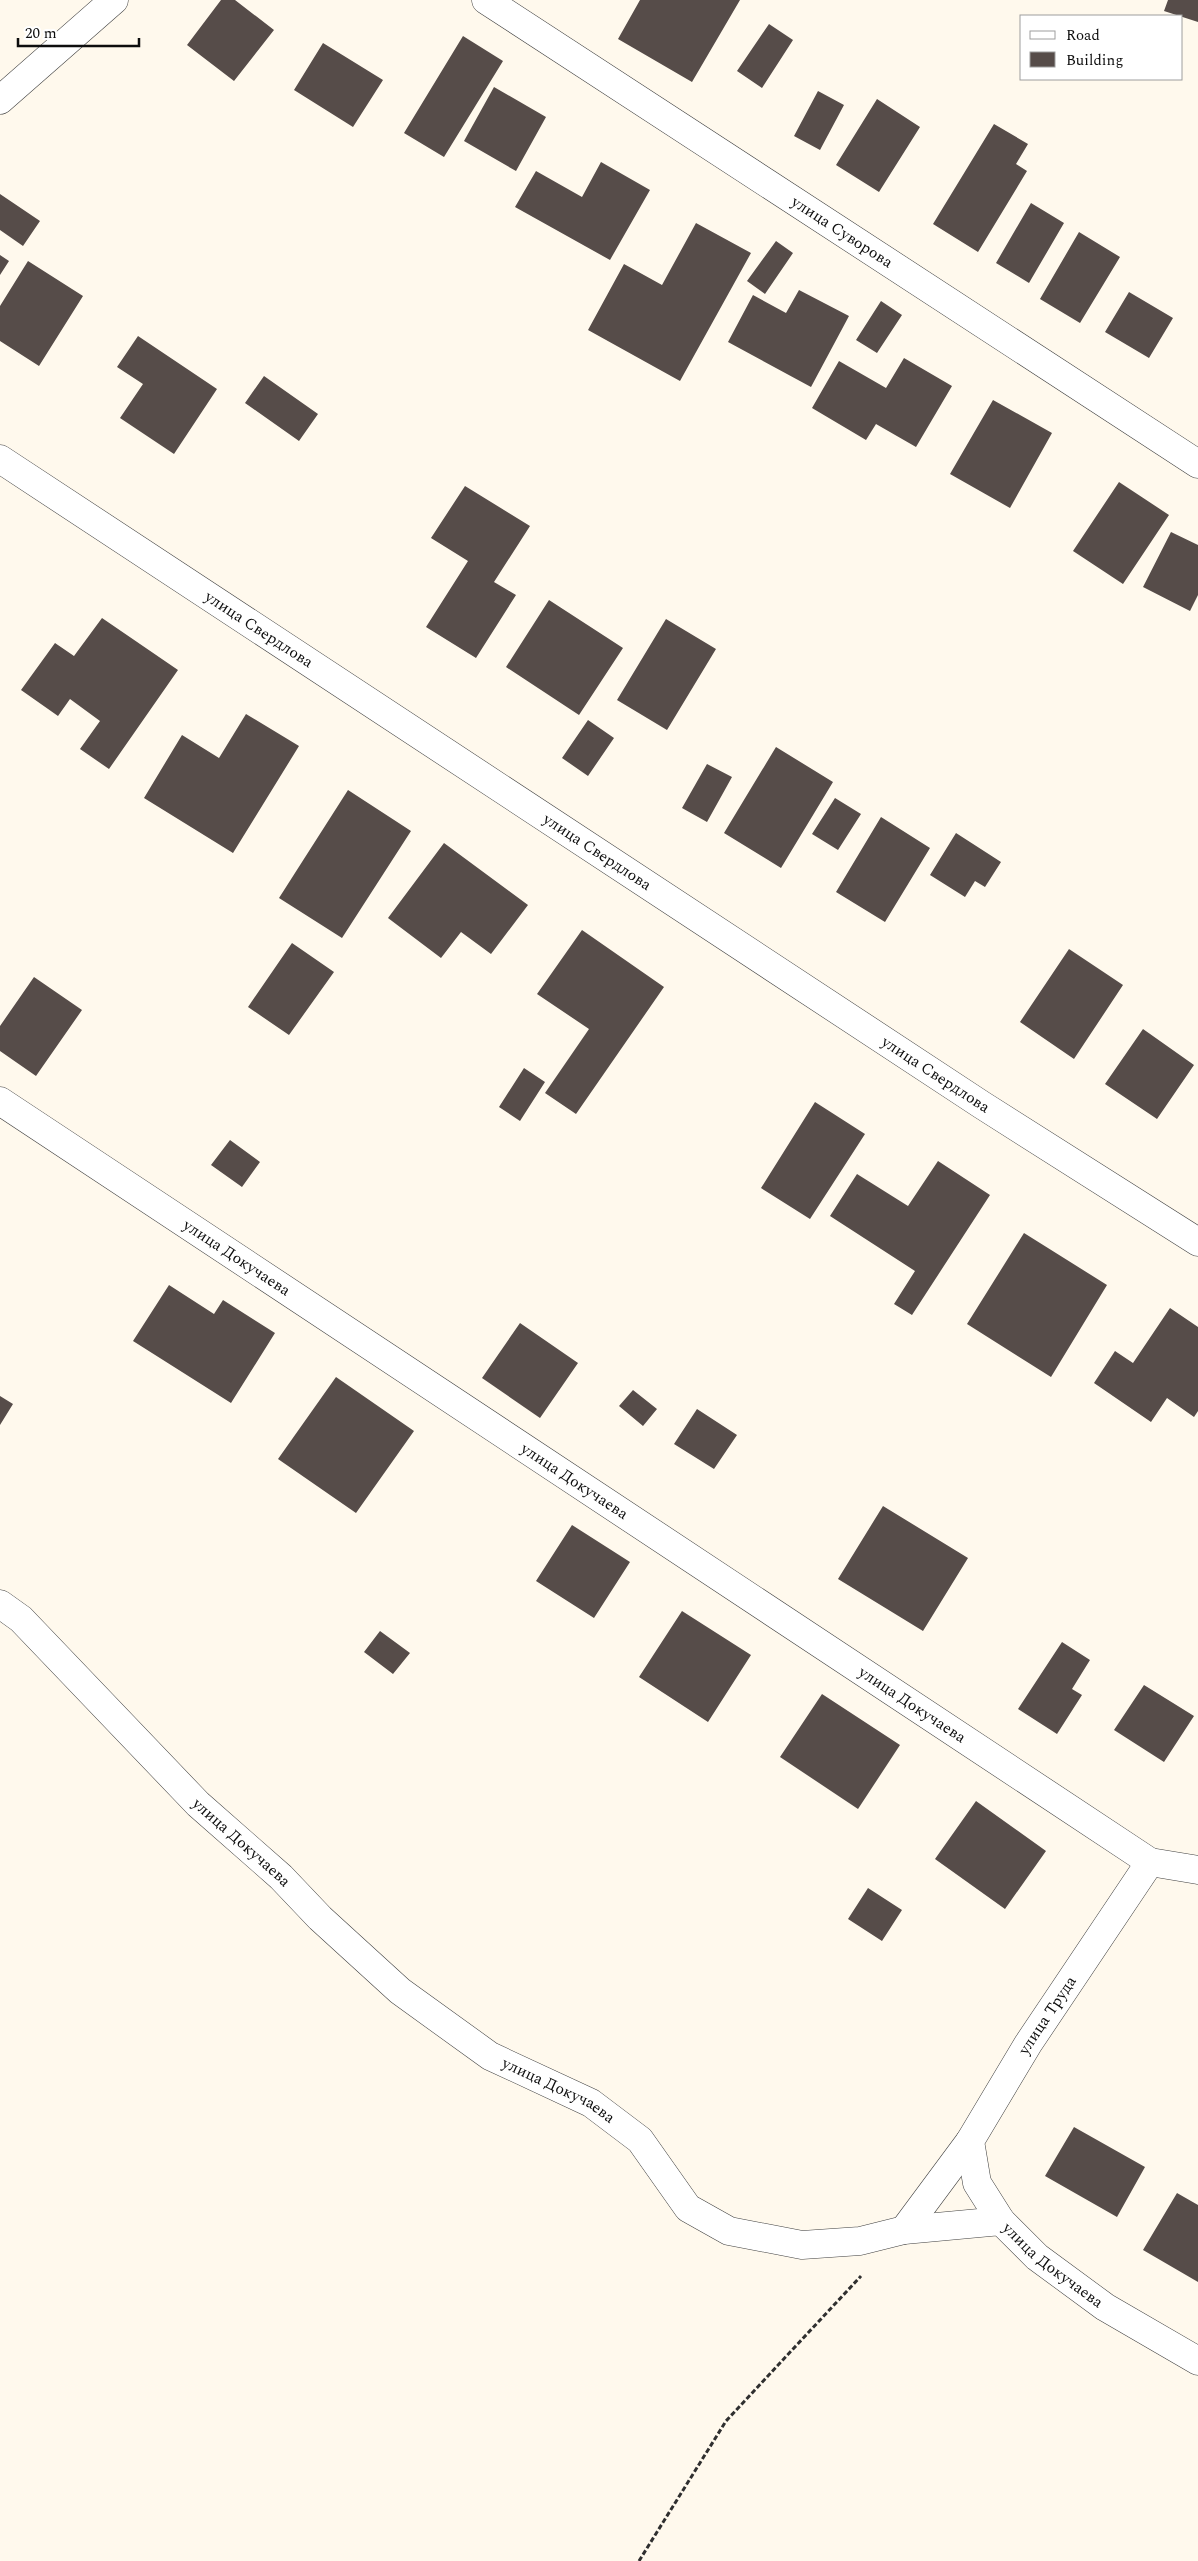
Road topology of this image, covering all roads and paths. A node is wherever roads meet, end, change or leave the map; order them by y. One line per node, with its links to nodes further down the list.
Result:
1 (114, 0): 3 (street)
2 (486, 0): 5 (street, улица Суворова)
3 (0, 100)
4 (0, 459): 7 (street, улица Свердлова)
5 (1198, 464)
6 (0, 1101): 9 (street, улица Докучаева)
7 (1198, 1242)
8 (0, 1604): 13 (street, улица Докучаева)
9 (1150, 1862): 10 (street); 11 (street, улица Труда)
10 (1198, 1870)
11 (970, 2141): 12 (street); 13 (street, улица Труда)
12 (1001, 2221): 13 (street, улица Докучаева); 15 (street, улица Докучаева)
13 (904, 2230)
14 (865, 2272): 16 (path)
15 (1198, 2361)
16 (639, 2561)

